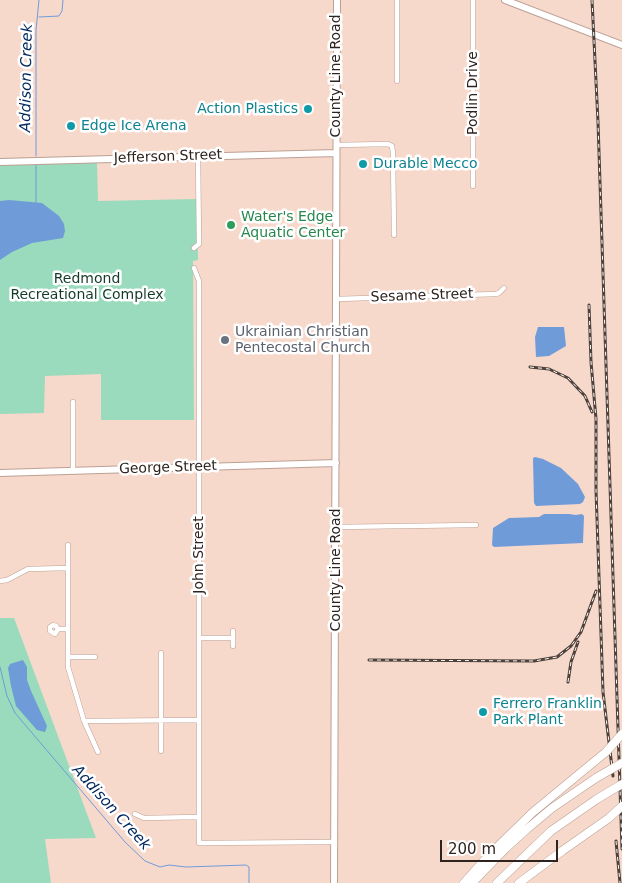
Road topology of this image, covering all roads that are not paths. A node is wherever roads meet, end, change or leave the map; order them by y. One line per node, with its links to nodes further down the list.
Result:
1 (337, 0): 7 (street, County Line Road)
2 (397, 0): 6 (street)
3 (473, 0): 11 (street, Podlin Drive)
4 (505, 0): 5 (street)
5 (622, 45)
6 (397, 81)
7 (336, 145): 8 (street, County Line Road); 12 (street)
8 (336, 153): 9 (street, Jefferson Street); 16 (street, County Line Road)
9 (198, 156): 10 (street, Jefferson Street); 13 (street)
10 (0, 162)
11 (473, 186)
12 (394, 235)
13 (194, 248)
14 (194, 268): 19 (street, John Street)
15 (504, 288): 16 (street, Sesame Street)
16 (337, 299): 18 (street, County Line Road)
17 (73, 402): 20 (street)
18 (336, 463): 19 (street, George Street); 23 (street, County Line Road)
19 (198, 466): 20 (street, George Street); 30 (street, John Street)
20 (73, 471): 21 (street, George Street)
21 (0, 473)
22 (476, 525): 23 (street)
23 (336, 527): 47 (street, County Line Road)
24 (68, 545): 25 (street)
25 (68, 568): 26 (street); 28 (street)
26 (0, 581)
27 (58, 629): 28 (street)
28 (68, 629): 34 (street)
29 (233, 631): 31 (street)
30 (199, 638): 31 (street); 38 (street, John Street)
31 (233, 638): 32 (street)
32 (233, 646)
33 (161, 653): 37 (street)
34 (68, 657): 35 (street); 36 (street)
35 (95, 657)
36 (84, 720): 37 (street); 41 (street)
37 (160, 720): 38 (street); 40 (street)
38 (197, 720): 46 (street, John Street)
39 (622, 734): 49 (highway, bridge)
40 (161, 750)
41 (98, 752)
42 (622, 763): 50 (highway, bridge)
43 (622, 784): 51 (highway, bridge)
44 (622, 806): 52 (highway, bridge)
45 (135, 814): 46 (street)
46 (198, 817): 47 (street, John Street)
47 (334, 842): 48 (street, County Line Road)
48 (334, 883)
49 (464, 883)
50 (472, 883)
51 (497, 883)
52 (519, 883)

